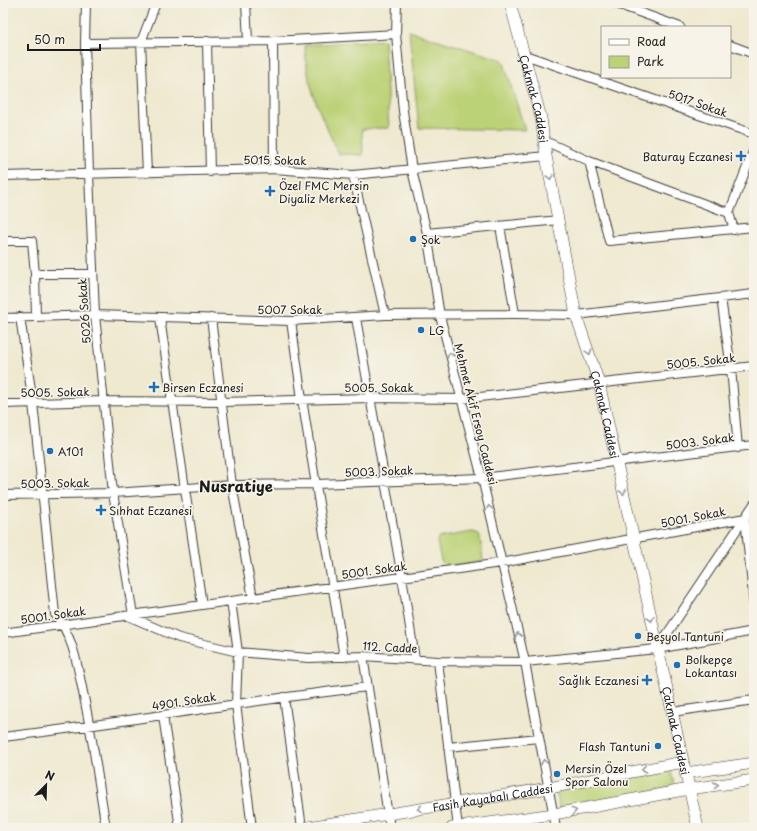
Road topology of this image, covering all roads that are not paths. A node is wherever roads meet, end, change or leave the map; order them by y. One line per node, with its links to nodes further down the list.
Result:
1 (86, 3): 13 (street, 5026 Sokak)
2 (156, 3): 12 (street)
3 (246, 3): 10 (street)
4 (397, 3): 8 (street, Mehmet Akif Ersoy Caddesi)
5 (510, 3): 15 (street, Çakmak Caddesi)
6 (614, 3): 7 (street)
7 (677, 26)
8 (396, 34): 11 (street); 23 (street, Mehmet Akif Ersoy Caddesi)
9 (206, 41): 10 (street); 12 (street); 24 (street)
10 (248, 41): 11 (street)
11 (273, 41): 22 (street)
12 (141, 42): 13 (street); 25 (street)
13 (85, 43): 26 (street, 5026 Sokak)
14 (731, 45): 16 (street)
15 (522, 54): 17 (street, 5017 Sokak); 18 (street, Çakmak Caddesi)
16 (754, 54)
17 (754, 134)
18 (545, 141): 20 (street, Çakmak Caddesi); 21 (street)
19 (754, 149): 29 (street)
20 (546, 156): 23 (street, 5015 Sokak); 30 (street, Çakmak Caddesi, one-way to 30)
21 (589, 162): 29 (street); 33 (street)
22 (274, 169): 24 (street, 5015 Sokak); 27 (street, 5015 Sokak)
23 (412, 170): 27 (street, 5015 Sokak); 34 (street, Mehmet Akif Ersoy Caddesi)
24 (210, 172): 25 (street, 5015 Sokak)
25 (147, 173): 26 (street, 5015 Sokak)
26 (89, 174): 28 (street, 5015 Sokak); 37 (street, 5026 Sokak)
27 (353, 175): 42 (street)
28 (3, 176)
29 (729, 213): 33 (street)
30 (559, 220): 31 (street); 43 (street, Çakmak Caddesi)
31 (500, 226): 34 (street); 40 (street)
32 (754, 227): 33 (street)
33 (734, 230)
34 (427, 233): 44 (street, Mehmet Akif Ersoy Caddesi)
35 (3, 241): 36 (street)
36 (35, 274): 37 (street); 46 (street)
37 (93, 274): 41 (street, 5026 Sokak)
38 (754, 294): 39 (street, 5007 Sokak)
39 (721, 298): 43 (street, 5007 Sokak); 53 (street)
40 (515, 314): 43 (street, 5007 Sokak); 44 (street, 5007 Sokak)
41 (95, 315): 46 (street, 5007 Sokak); 48 (street, 5007 Sokak); 58 (street, 5026 Sokak)
42 (385, 315): 44 (street, 5007 Sokak); 50 (street, 5007 Sokak)
43 (576, 315): 54 (street, Çakmak Caddesi, one-way to 54)
44 (440, 316): 57 (street, Mehmet Akif Ersoy Caddesi, one-way to 44)
45 (20, 317): 46 (street, 5007 Sokak); 47 (street, 5007 Sokak); 61 (street)
46 (36, 317)
47 (3, 318)
48 (160, 318): 49 (street, 5007 Sokak); 59 (street)
49 (211, 318): 51 (street, 5007 Sokak); 60 (street)
50 (356, 318): 51 (street, 5007 Sokak); 55 (street)
51 (291, 321): 56 (street)
52 (754, 366): 53 (street, 5005. Sokak)
53 (731, 368): 54 (street, 5005. Sokak); 64 (street)
54 (599, 383): 57 (street, 5005. Sokak); 65 (street, Çakmak Caddesi)
55 (370, 398): 56 (street, 5005. Sokak); 57 (street, 5005. Sokak); 67 (street)
56 (302, 399): 60 (street, 5005. Sokak); 68 (street)
57 (462, 399): 66 (street, Mehmet Akif Ersoy Caddesi)
58 (103, 401): 59 (street, 5005. Sokak); 61 (street, 5005. Sokak); 71 (street, 5026 Sokak)
59 (173, 401): 60 (street, 5005. Sokak); 70 (street)
60 (222, 402): 69 (street)
61 (33, 403): 62 (street, 5005. Sokak); 72 (street)
62 (3, 404)
63 (754, 445): 64 (street, 5003. Sokak)
64 (738, 448): 65 (street, 5003. Sokak)
65 (617, 463): 66 (street, 5003. Sokak); 76 (street, Çakmak Caddesi, one-way to 76)
66 (482, 478): 67 (street, 5003. Sokak); 77 (street, Mehmet Akif Ersoy Caddesi, one-way to 66)
67 (385, 481): 68 (street, 5003. Sokak); 78 (street)
68 (316, 484): 69 (street, 5003. Sokak); 79 (street)
69 (232, 485): 70 (street, 5003. Sokak); 80 (street)
70 (184, 489): 71 (street, 5003. Sokak); 82 (street)
71 (113, 493): 72 (street, 5003. Sokak); 84 (street, 5026 Sokak)
72 (43, 494): 73 (street, 5003. Sokak); 85 (street)
73 (3, 495)
74 (754, 504): 75 (street)
75 (745, 518): 76 (street, 5001. Sokak); 83 (street); 88 (street)
76 (633, 539): 77 (street, 5001. Sokak); 88 (street, Çakmak Caddesi, one-way to 88)
77 (501, 563): 78 (street, 5001. Sokak); 94 (street, Mehmet Akif Ersoy Caddesi, one-way to 77)
78 (402, 577): 79 (street, 5001. Sokak); 92 (street)
79 (333, 587): 80 (street, 5001. Sokak); 90 (street)
80 (253, 598): 81 (street, 5001. Sokak)
81 (231, 601): 82 (street, 5001. Sokak); 89 (street)
82 (202, 605): 84 (street, 5001. Sokak)
83 (754, 605)
84 (130, 616): 85 (street, 5001. Sokak); 89 (street, 112. Cadde)
85 (64, 625): 87 (street, 5001. Sokak); 101 (street)
86 (754, 631): 88 (street, 112. Cadde)
87 (3, 633)
88 (658, 648): 94 (street, 112. Cadde); 99 (street, Çakmak Caddesi)
89 (238, 652): 90 (street, 112. Cadde); 98 (street)
90 (344, 656): 91 (street, 112. Cadde)
91 (363, 656): 92 (street, 112. Cadde); 95 (street)
92 (415, 659): 93 (street, 112. Cadde)
93 (438, 661): 94 (street, 112. Cadde); 104 (street)
94 (525, 662): 103 (street, Mehmet Akif Ersoy Caddesi)
95 (368, 687): 96 (street, 4901. Sokak); 112 (street)
96 (284, 697): 98 (street, 4901. Sokak); 117 (street)
97 (754, 700): 99 (street)
98 (236, 704): 100 (street, 4901. Sokak); 116 (street)
99 (672, 712): 105 (street, Çakmak Caddesi)
100 (163, 716): 101 (street, 4901. Sokak); 115 (street)
101 (90, 727): 102 (street, 4901. Sokak); 114 (street)
102 (3, 738)
103 (539, 738): 104 (street); 109 (street, Mehmet Akif Ersoy Caddesi, one-way to 103)
104 (448, 747): 111 (street)
105 (683, 762): 107 (street, Çakmak Caddesi); 109 (street, Fasih Kayabalı Caddesi, one-way to 109)
106 (754, 763): 107 (street)
107 (685, 773): 110 (street, Çakmak Caddesi)
108 (754, 780): 110 (street, one-way to 108)
109 (549, 788): 111 (street, Fasih Kayabalı Caddesi); 113 (street, Mehmet Akif Ersoy Caddesi)
110 (689, 789): 113 (street, one-way to 110); 121 (street, Çakmak Caddesi)
111 (454, 803): 112 (street, Fasih Kayabalı Caddesi, one-way to 112); 119 (street)
112 (388, 814): 117 (street, Fasih Kayabalı Caddesi); 118 (street)
113 (554, 814): 119 (street); 120 (street, Mehmet Akif Ersoy Caddesi)
114 (106, 828)
115 (180, 828)
116 (252, 828)
117 (302, 828)
118 (390, 828)
119 (456, 828)
120 (556, 828)
121 (698, 828)

